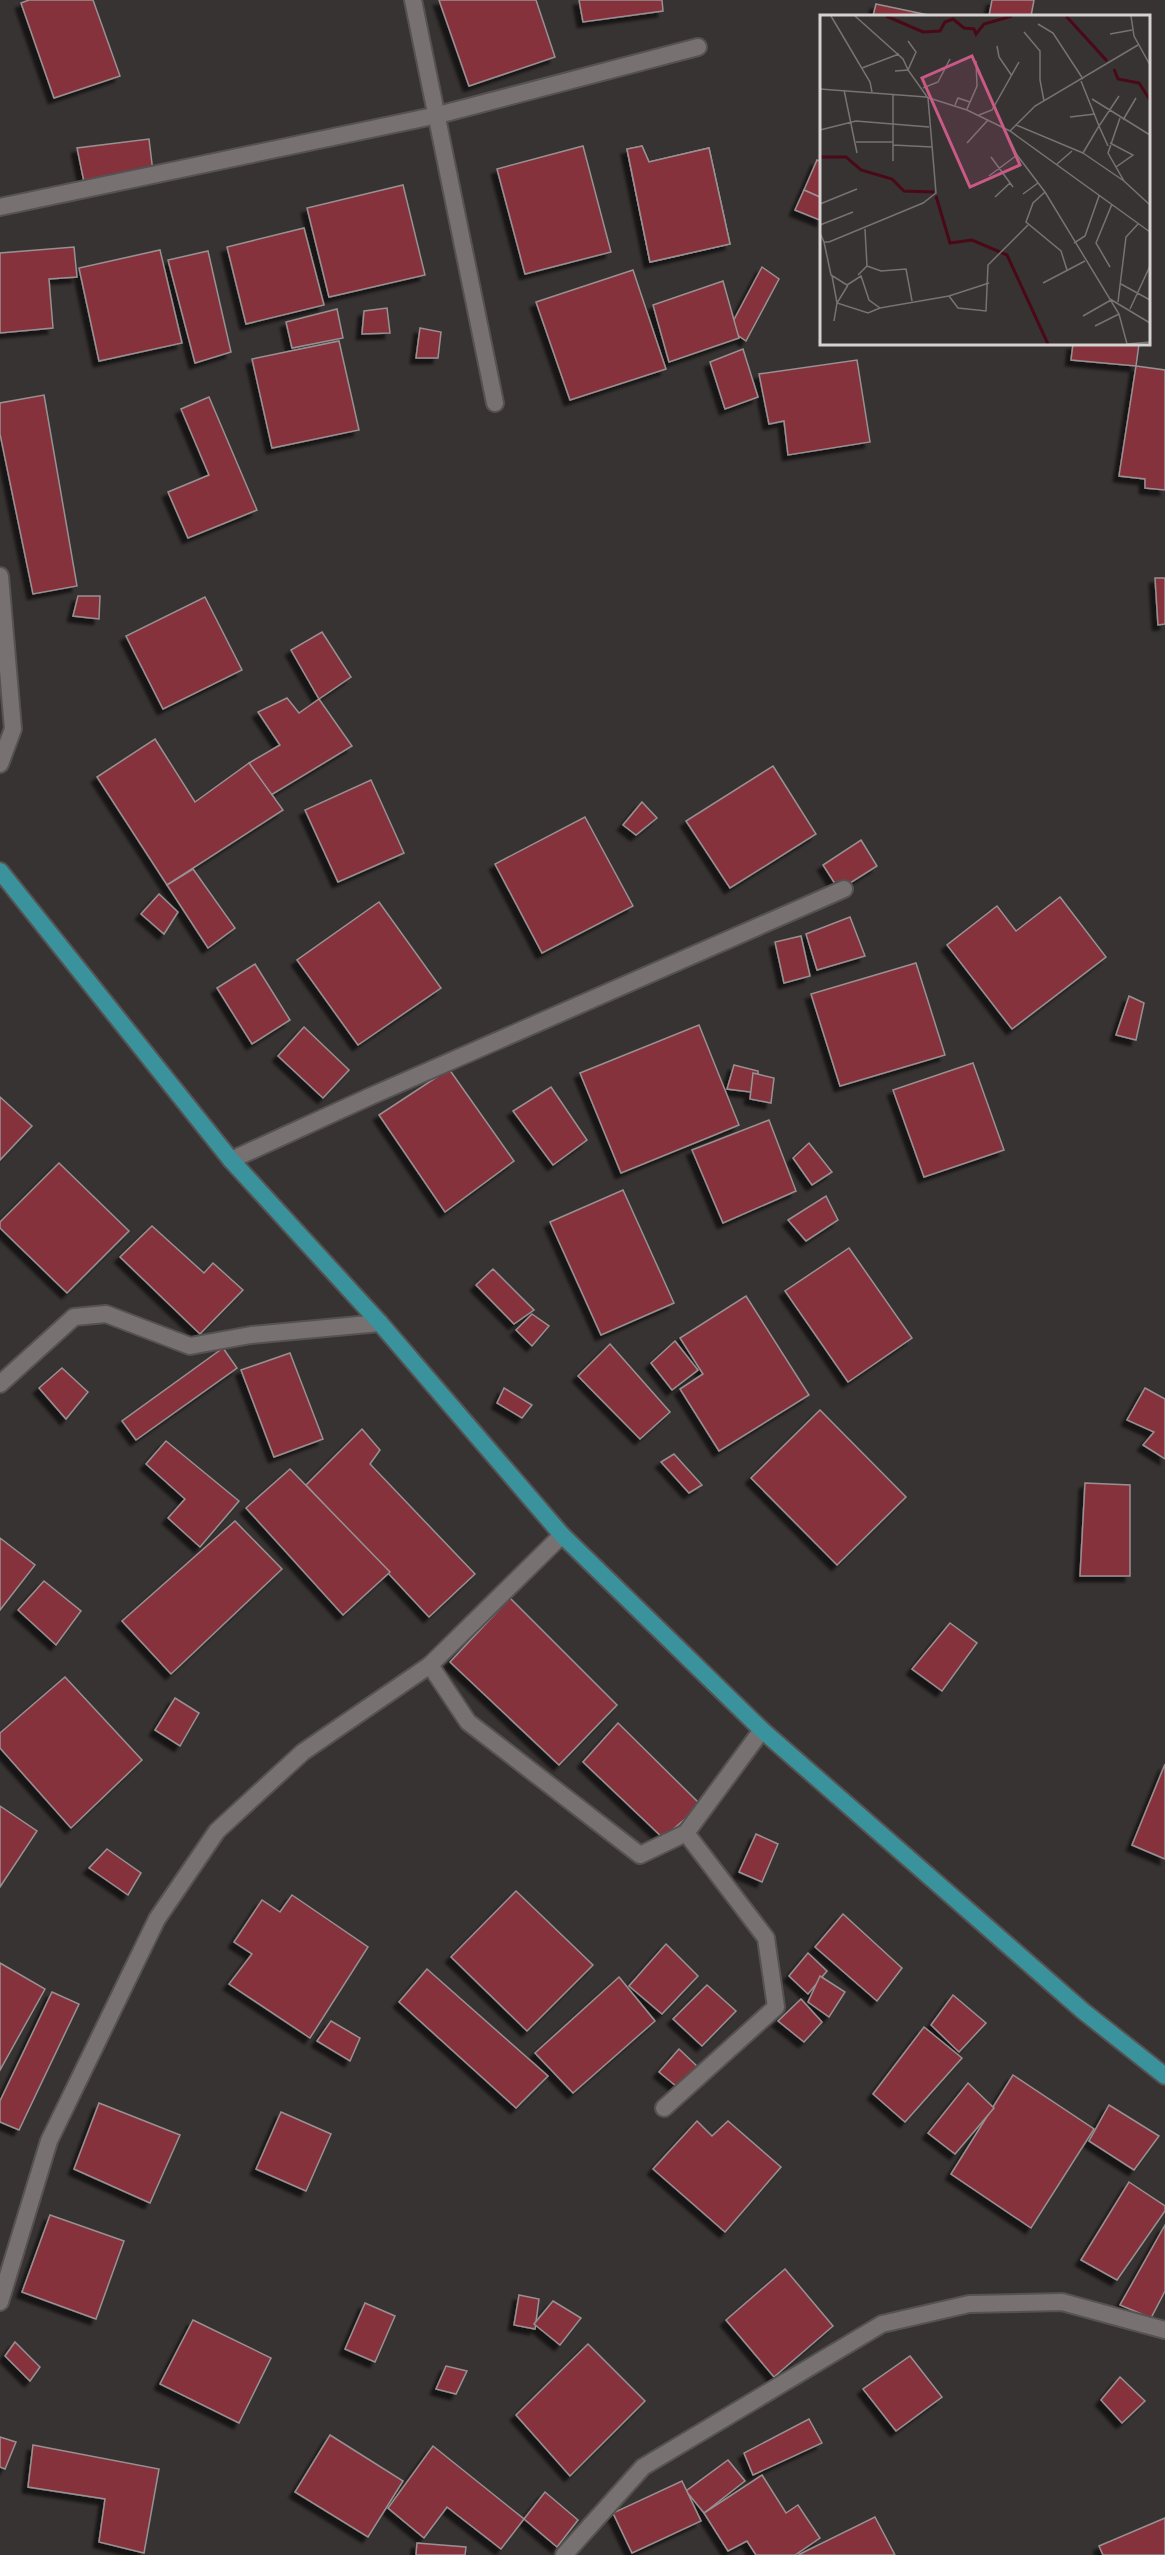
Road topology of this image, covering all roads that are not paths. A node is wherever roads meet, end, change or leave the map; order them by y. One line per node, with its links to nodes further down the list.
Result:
1 (413, 0): 3 (street)
2 (698, 47): 3 (street)
3 (438, 115): 4 (street); 5 (street)
4 (0, 207)
5 (495, 403)
6 (0, 576): 7 (street)
7 (0, 764)
8 (0, 871): 10 (highway)
9 (844, 889): 10 (street)
10 (231, 1160): 11 (highway)
11 (380, 1323): 12 (street); 13 (highway)
12 (0, 1384)
13 (562, 1535): 14 (street); 15 (highway)
14 (430, 1665): 16 (street); 19 (street)
15 (762, 1730): 16 (street); 17 (highway)
16 (686, 1833): 18 (street)
17 (1165, 2076)
18 (664, 2108)
19 (0, 2302)
20 (1165, 2330): 21 (street)
21 (564, 2555)

